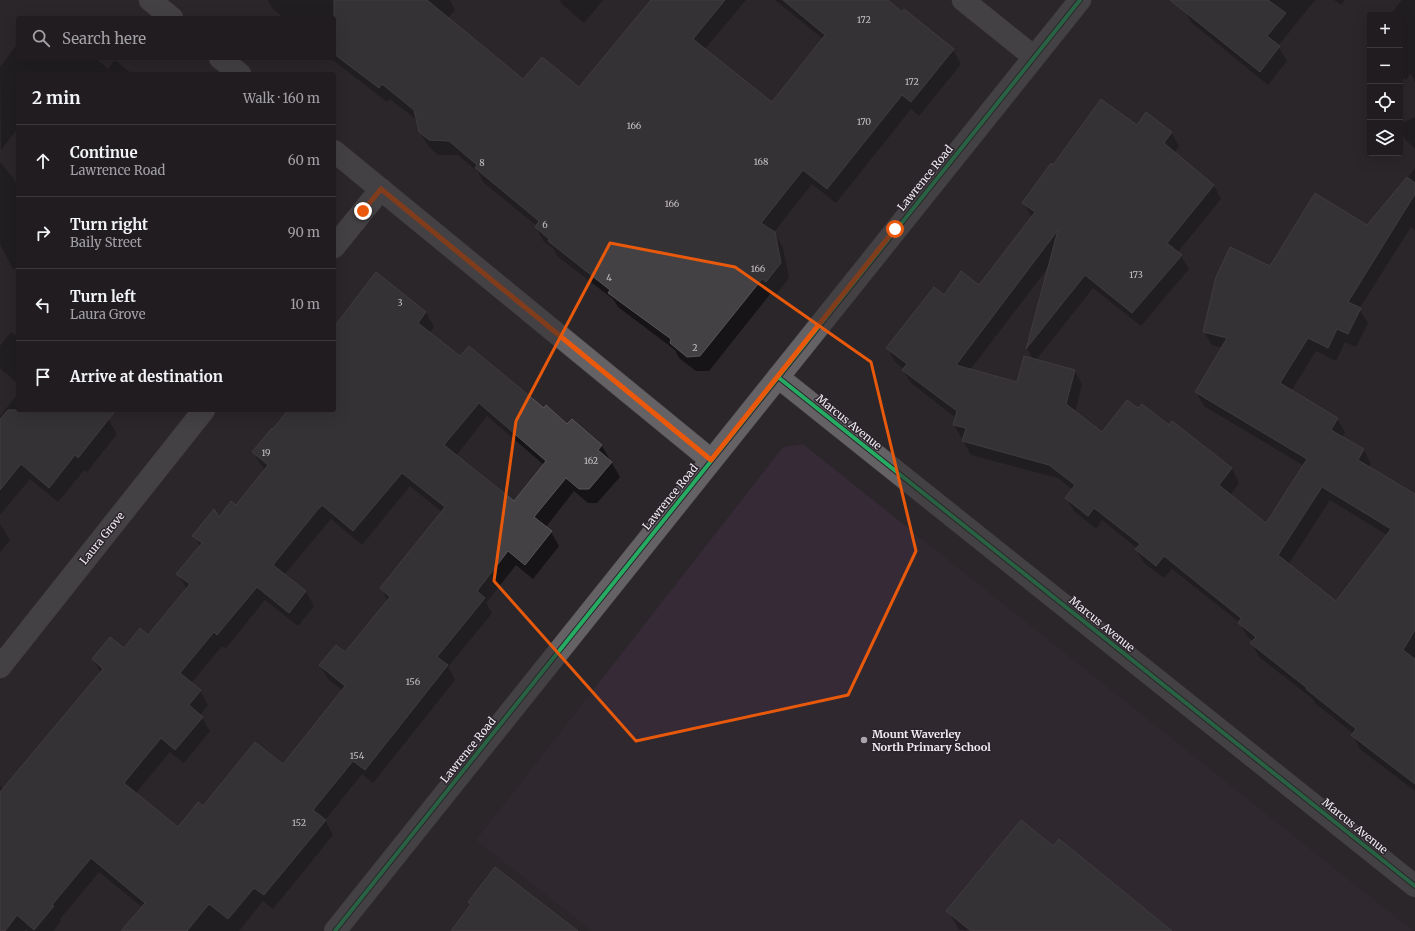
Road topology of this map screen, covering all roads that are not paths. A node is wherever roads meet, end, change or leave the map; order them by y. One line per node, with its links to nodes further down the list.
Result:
1 (150, 0): 4 (street)
2 (963, 0): 5 (street)
3 (1080, 0): 5 (street, Lawrence Road)
4 (170, 16)
5 (1034, 57): 11 (street, Lawrence Road)
6 (222, 60): 7 (street)
7 (238, 72)
8 (336, 153): 9 (street)
9 (381, 189): 10 (street); 13 (street)
10 (336, 245)
11 (778, 377): 13 (street, Lawrence Road); 15 (street, Marcus Avenue)
12 (202, 412): 14 (street, Laura Grove)
13 (711, 460): 16 (street, Lawrence Road)
14 (0, 667)
15 (1415, 886)
16 (335, 931)

